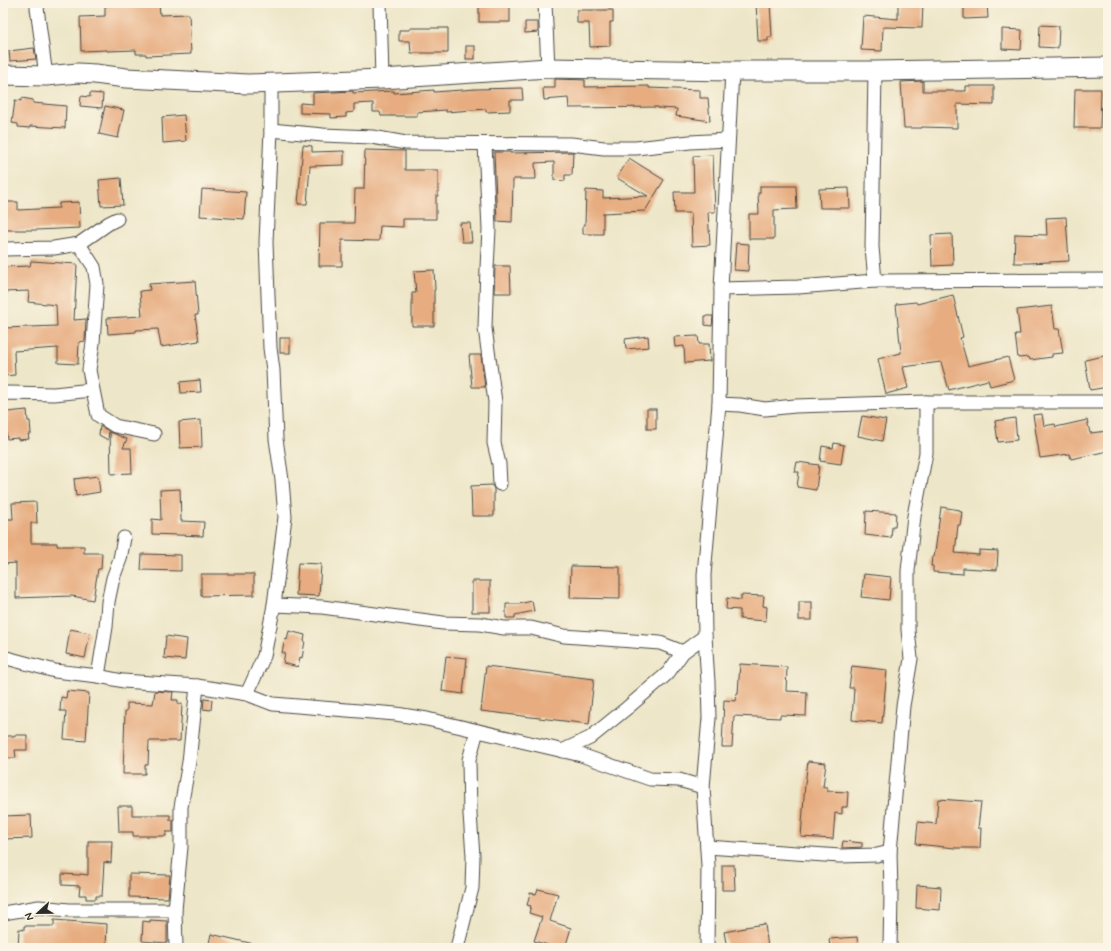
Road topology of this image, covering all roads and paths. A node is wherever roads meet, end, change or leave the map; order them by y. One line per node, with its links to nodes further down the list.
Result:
1 (39, 3): 9 (street)
2 (380, 3): 10 (street)
3 (545, 3): 5 (street)
4 (1108, 67): 7 (street)
5 (548, 68): 6 (street); 10 (street)
6 (732, 71): 7 (street); 13 (street)
7 (875, 71): 19 (street)
8 (3, 75): 9 (street)
9 (46, 76): 11 (street)
10 (382, 79): 11 (street)
11 (271, 83): 12 (street)
12 (271, 130): 14 (street); 29 (street)
13 (728, 140): 14 (street); 20 (street)
14 (485, 144): 27 (street)
15 (117, 218): 16 (street)
16 (79, 244): 17 (street); 21 (street)
17 (3, 249)
18 (1108, 280): 19 (street)
19 (875, 281): 20 (street)
20 (721, 289): 25 (street)
21 (92, 390): 22 (street); 26 (street)
22 (3, 394)
23 (926, 402): 24 (street); 25 (street); 40 (street)
24 (1108, 402)
25 (718, 404): 30 (street)
26 (154, 434)
27 (500, 484)
28 (124, 538): 33 (street)
29 (274, 605): 31 (street); 35 (street)
30 (705, 636): 31 (street); 38 (street)
31 (684, 652): 37 (street)
32 (3, 657): 33 (street)
33 (98, 676): 34 (street)
34 (197, 686): 35 (street); 41 (street)
35 (247, 694): 36 (street)
36 (477, 731): 37 (street); 44 (street)
37 (562, 751): 38 (street)
38 (703, 787): 39 (street)
39 (706, 847): 40 (street); 45 (street)
40 (890, 852): 46 (street)
41 (176, 910): 42 (street); 43 (street)
42 (3, 913)
43 (176, 948)
44 (457, 948)
45 (707, 948)
46 (890, 948)

